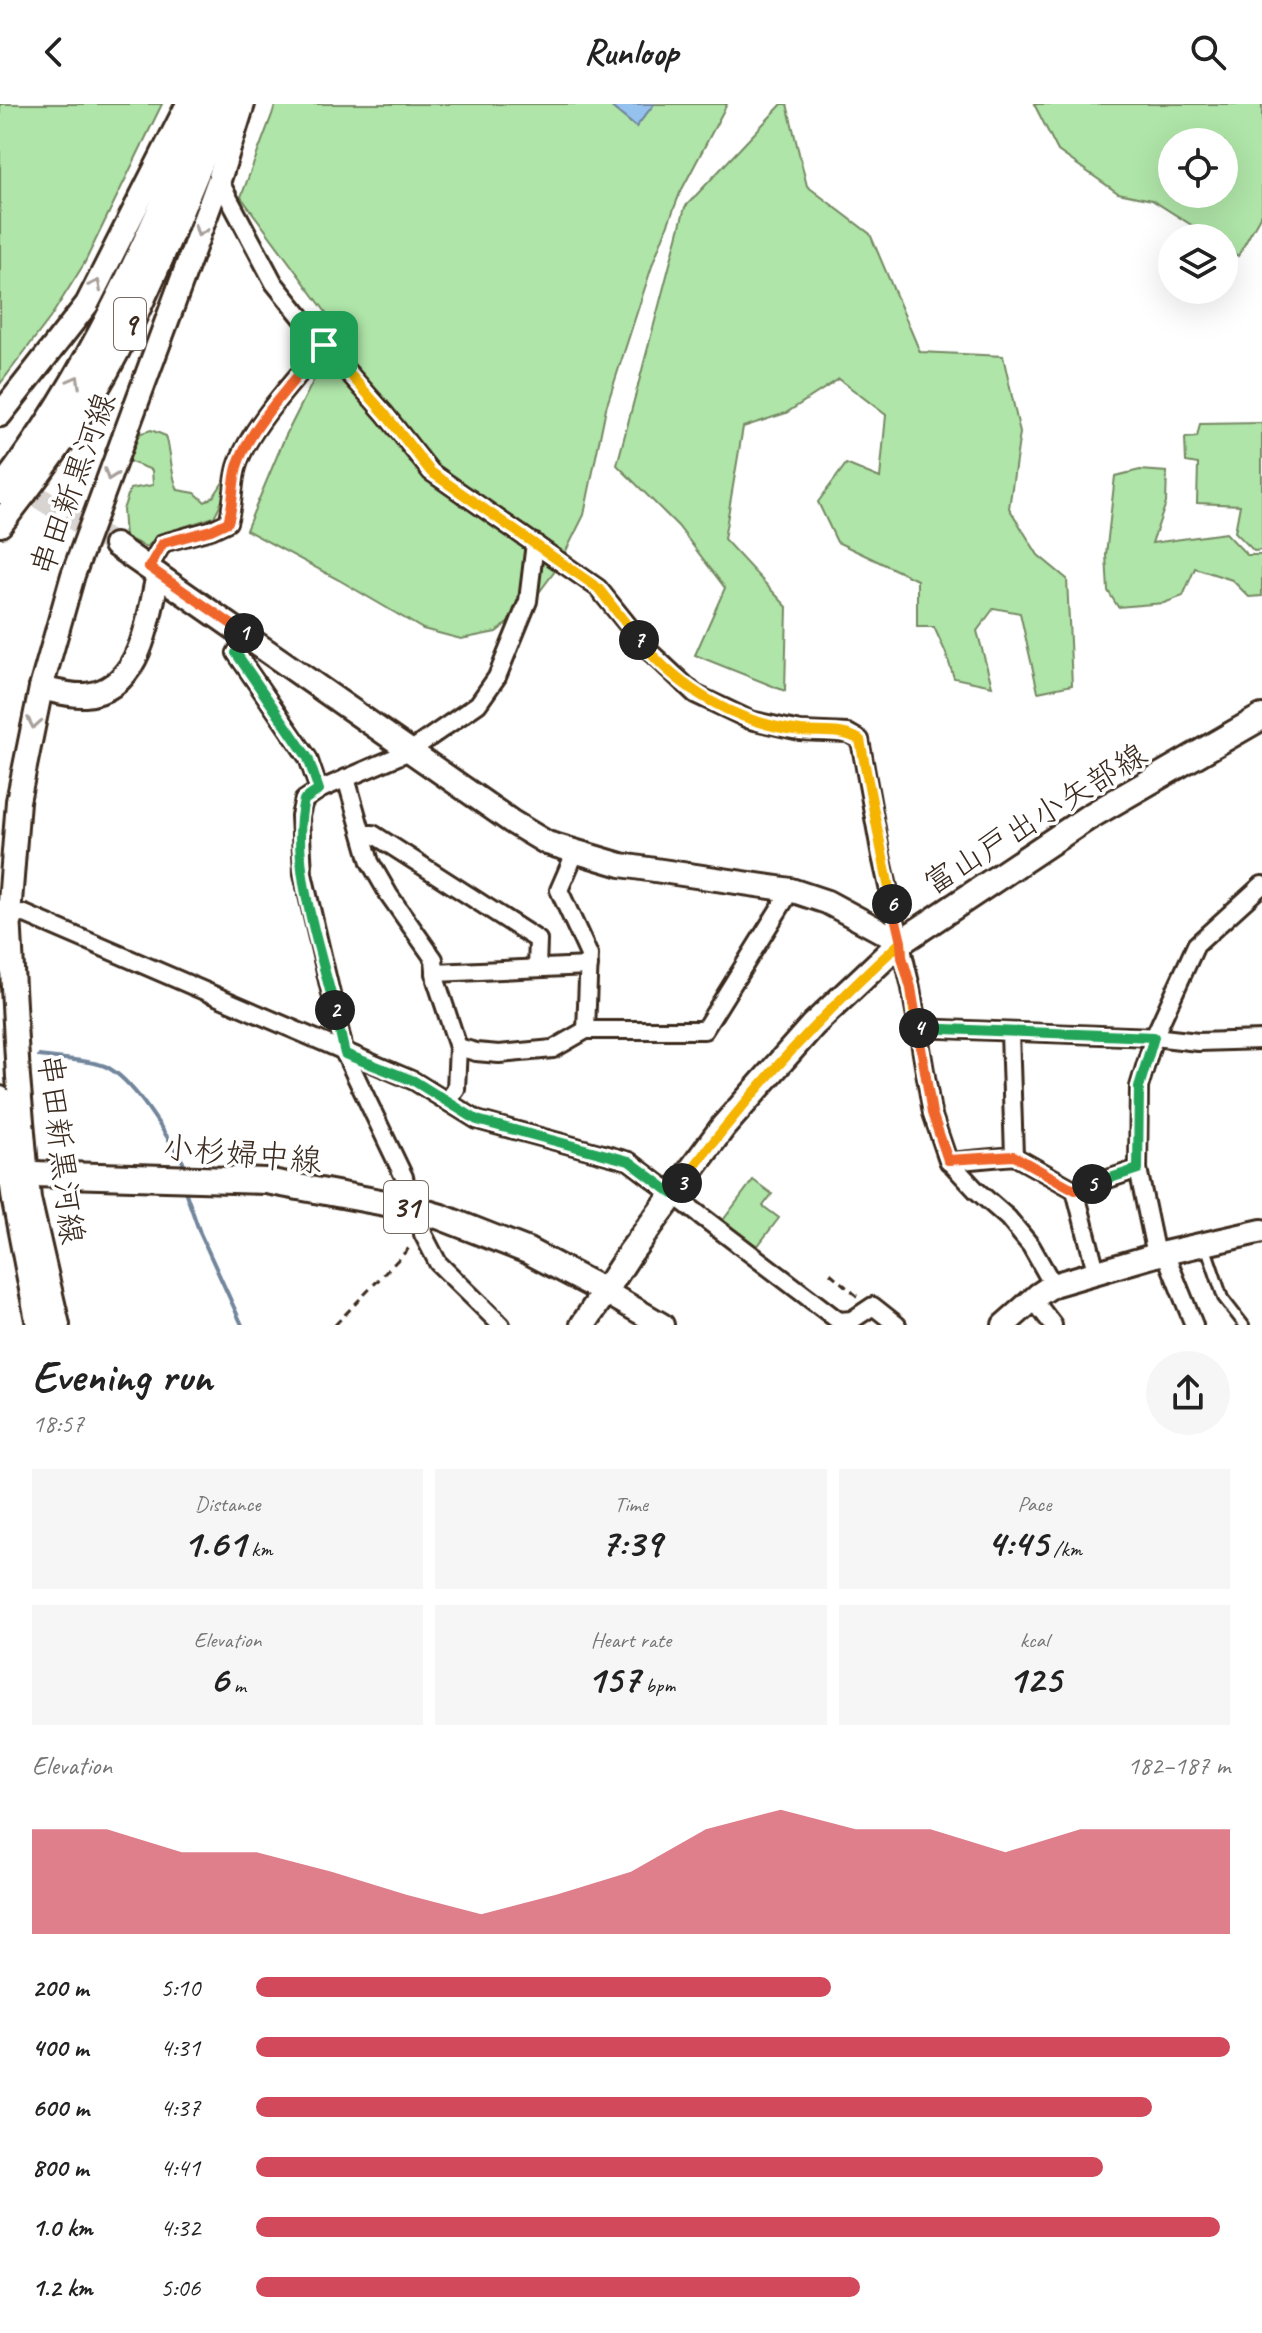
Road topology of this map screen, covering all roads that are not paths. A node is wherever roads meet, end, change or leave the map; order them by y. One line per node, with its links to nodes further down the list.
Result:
1 (188, 104): 7 (main road, one-way to 1)
2 (206, 104): 8 (main road, 9, one-way to 2)
3 (225, 104): 9 (main road, 9)
4 (243, 104): 5 (main road, 串田新黒河線)
5 (219, 180): 6 (street); 14 (main road, 串田新黒河線, one-way to 14)
6 (324, 345): 10 (street); 12 (street)
7 (0, 415)
8 (0, 491)
9 (0, 524)
10 (535, 543): 16 (street); 24 (street)
11 (115, 545): 12 (main road)
12 (154, 571): 13 (main road); 14 (main road)
13 (247, 636): 16 (main road); 18 (street)
14 (41, 688): 23 (main road, 串田新黒河線, one-way to 23)
15 (1262, 717): 24 (main road, 富山戸出小矢部線)
16 (410, 751): 17 (street); 20 (main road)
17 (346, 778): 18 (street); 19 (street)
18 (319, 790): 34 (street)
19 (363, 834): 26 (street); 27 (street)
20 (575, 853): 22 (main road); 25 (street)
21 (1262, 885): 31 (street)
22 (791, 890): 24 (main road); 29 (street)
23 (9, 915): 34 (street); 40 (main road, 串田新黒河線)
24 (901, 942): 28 (street); 42 (main road, 富山戸出小矢部線)
25 (589, 966): 26 (street); 29 (street)
26 (537, 968): 27 (street)
27 (435, 973): 33 (street)
28 (916, 1028): 30 (street); 38 (street)
29 (586, 1030): 33 (street)
30 (1010, 1032): 31 (street); 37 (street)
31 (1154, 1037): 32 (street); 39 (street)
32 (1262, 1040)
33 (458, 1047): 36 (street)
34 (345, 1054): 36 (street); 43 (street)
35 (0, 1098): 40 (main road, 串田新黒河線)
36 (447, 1101): 42 (street)
37 (1014, 1156): 38 (street); 41 (street)
38 (949, 1162): 48 (street)
39 (1138, 1169): 41 (street); 46 (street)
40 (13, 1174): 43 (main road, 小杉婦中線 / 31); 51 (main road, 串田新黒河線); 52 (main road, 串田新黒河線)
41 (1075, 1190): 47 (street)
42 (673, 1194): 49 (main road, 富山戸出小矢部線); 56 (street)
43 (417, 1217): 49 (main road, 小杉婦中線 / 31); 53 (street)
44 (1262, 1231): 45 (main road)
45 (1204, 1244): 46 (main road); 60 (lane)
46 (1160, 1254): 47 (main road); 59 (street)
47 (1096, 1271): 48 (main road)
48 (1053, 1285): 50 (main road)
49 (604, 1291): 54 (main road, 富山戸出小矢部線); 55 (main road)
50 (1033, 1299): 57 (main road); 58 (street)
51 (38, 1325)
52 (58, 1325)
53 (501, 1325)
54 (583, 1325)
55 (662, 1325)
56 (897, 1325)
57 (1004, 1325)
58 (1053, 1325)
59 (1194, 1325)
60 (1244, 1325)

